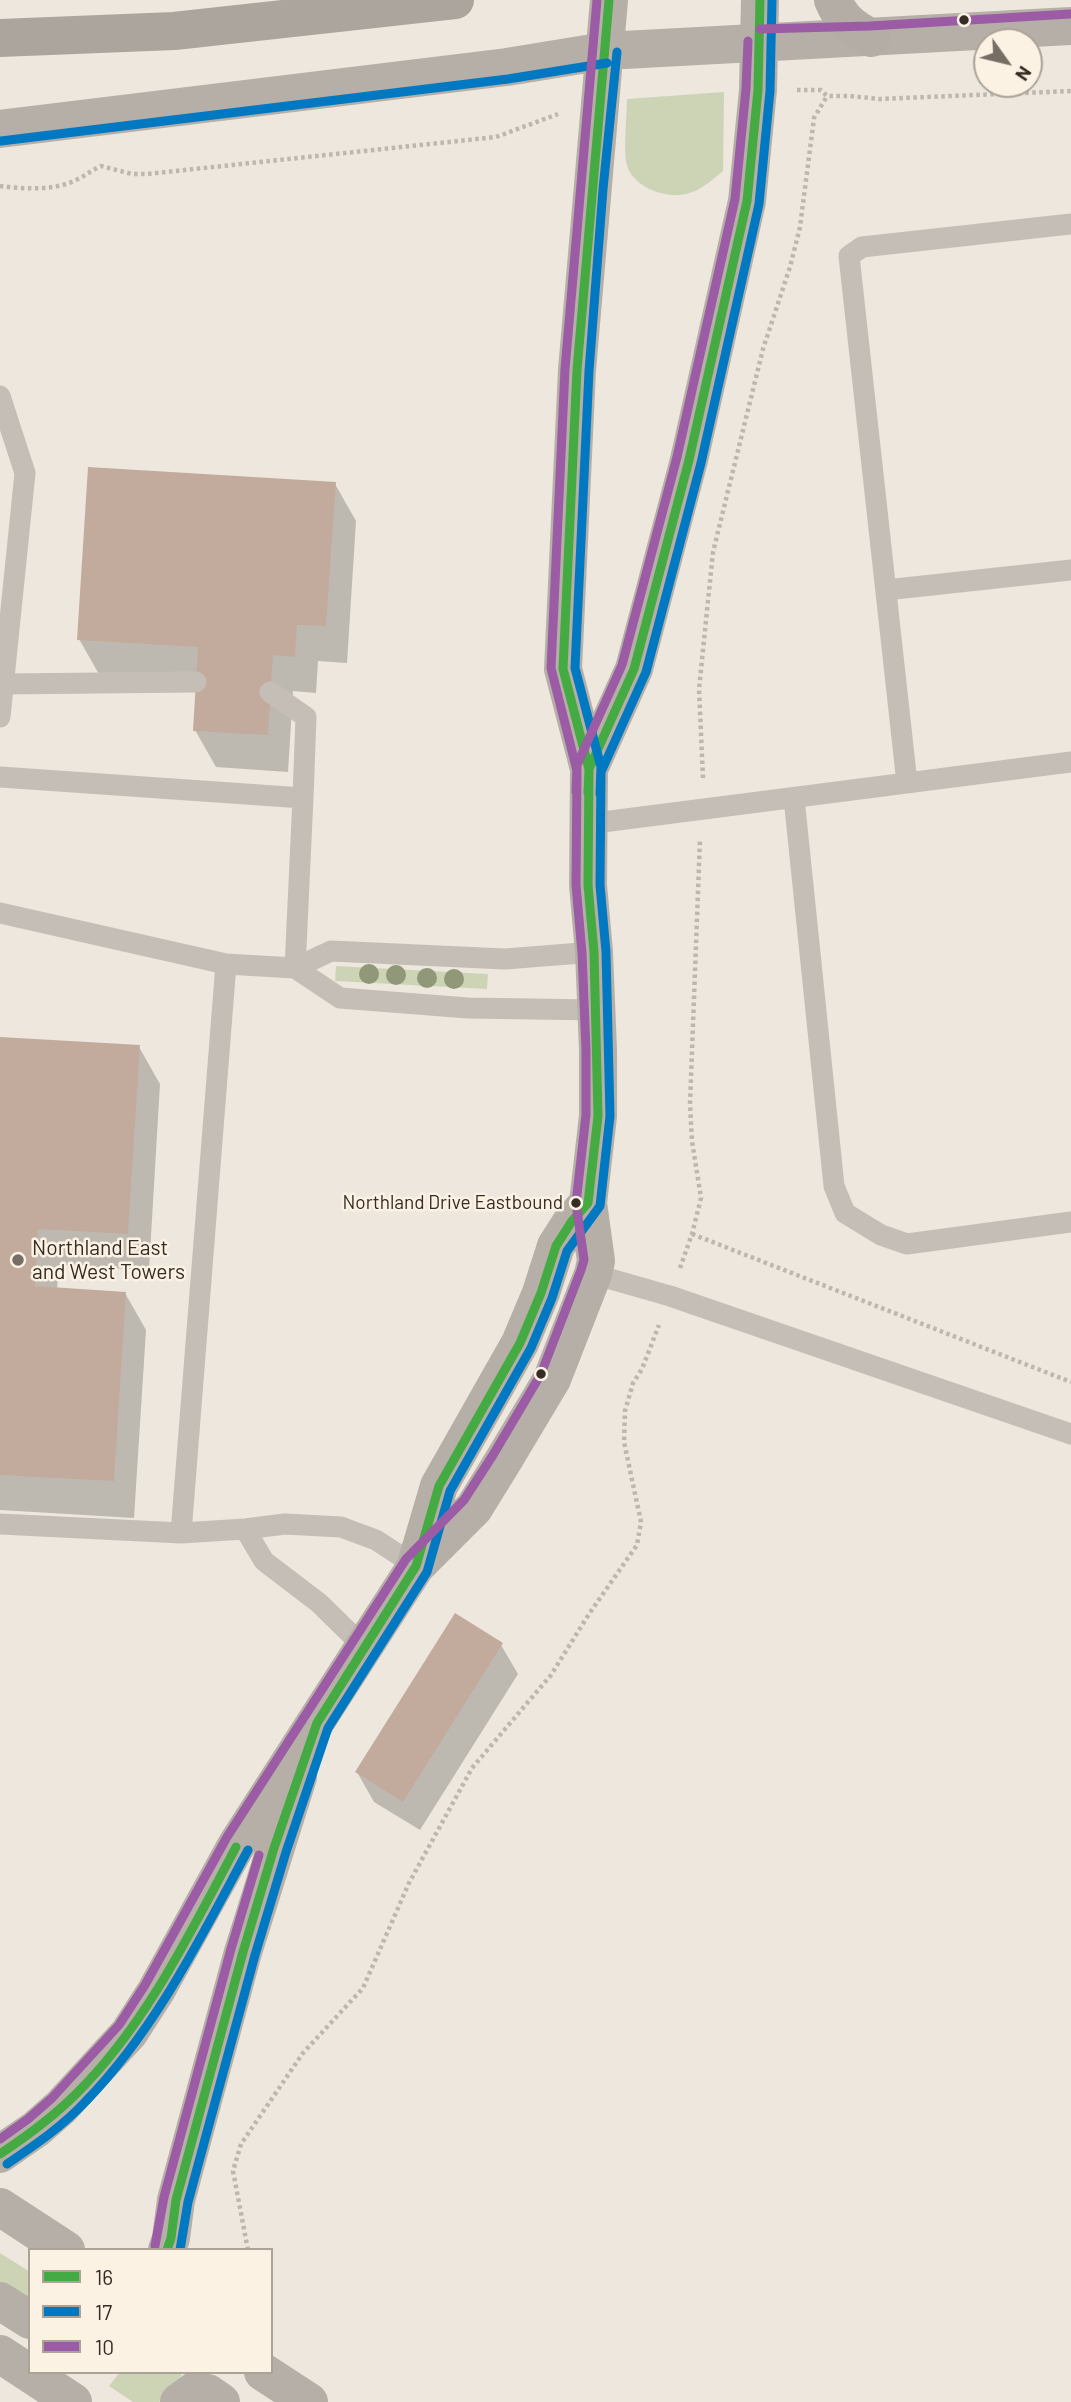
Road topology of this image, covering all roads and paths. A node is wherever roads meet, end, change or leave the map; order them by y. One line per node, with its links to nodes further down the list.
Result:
1 (456, 0): 6 (highway)
2 (835, 5): 7 (main road)
3 (759, 20): 4 (main road); 7 (main road); 24 (main road)
4 (607, 24): 12 (main road); 24 (main road)
5 (1071, 26): 7 (main road)
6 (0, 38)
7 (871, 38)
8 (821, 90): 10 (path)
9 (1071, 90): 10 (path)
10 (827, 96): 26 (path)
11 (536, 122): 13 (path)
12 (0, 129)
13 (0, 186)
14 (1071, 224): 17 (lane)
15 (0, 396): 18 (lane)
16 (1071, 569): 17 (lane)
17 (886, 590): 27 (lane)
18 (5, 622): 20 (lane)
19 (196, 682): 20 (lane)
20 (3, 684): 22 (lane)
21 (270, 692): 28 (lane)
22 (0, 717)
23 (1071, 762): 27 (lane)
24 (589, 769): 30 (main road)
25 (0, 777): 28 (lane)
26 (703, 782)
27 (907, 783): 29 (lane)
28 (303, 798): 35 (lane)
29 (794, 798): 30 (lane); 38 (lane)
30 (587, 824): 33 (main road)
31 (700, 837): 39 (path)
32 (0, 913): 34 (lane)
33 (594, 952): 35 (lane); 36 (main road)
34 (226, 964): 35 (lane); 47 (lane)
35 (295, 968): 36 (lane)
36 (596, 1010): 37 (main road)
37 (588, 1203): 41 (main road); 48 (main road)
38 (1071, 1222)
39 (692, 1234): 40 (path); 43 (path)
40 (684, 1257)
41 (593, 1274): 44 (lane); 48 (main road)
42 (649, 1350): 55 (path)
43 (1071, 1382)
44 (1071, 1434)
45 (0, 1524): 47 (lane)
46 (245, 1529): 47 (lane); 48 (lane); 49 (lane)
47 (181, 1533)
48 (416, 1566): 49 (main road)
49 (364, 1647): 50 (main road)
50 (317, 1723): 51 (main road); 54 (main road)
51 (0, 2154)
52 (0, 2207): 53 (main road)
53 (63, 2248)
54 (168, 2248)
55 (248, 2248)
56 (0, 2301): 57 (main road)
57 (28, 2319)
58 (0, 2354): 59 (main road)
59 (28, 2372)
60 (30, 2374): 62 (main road)
61 (266, 2374): 65 (main road)
62 (73, 2402)
63 (179, 2402): 64 (main road)
64 (221, 2402)
65 (309, 2402)

